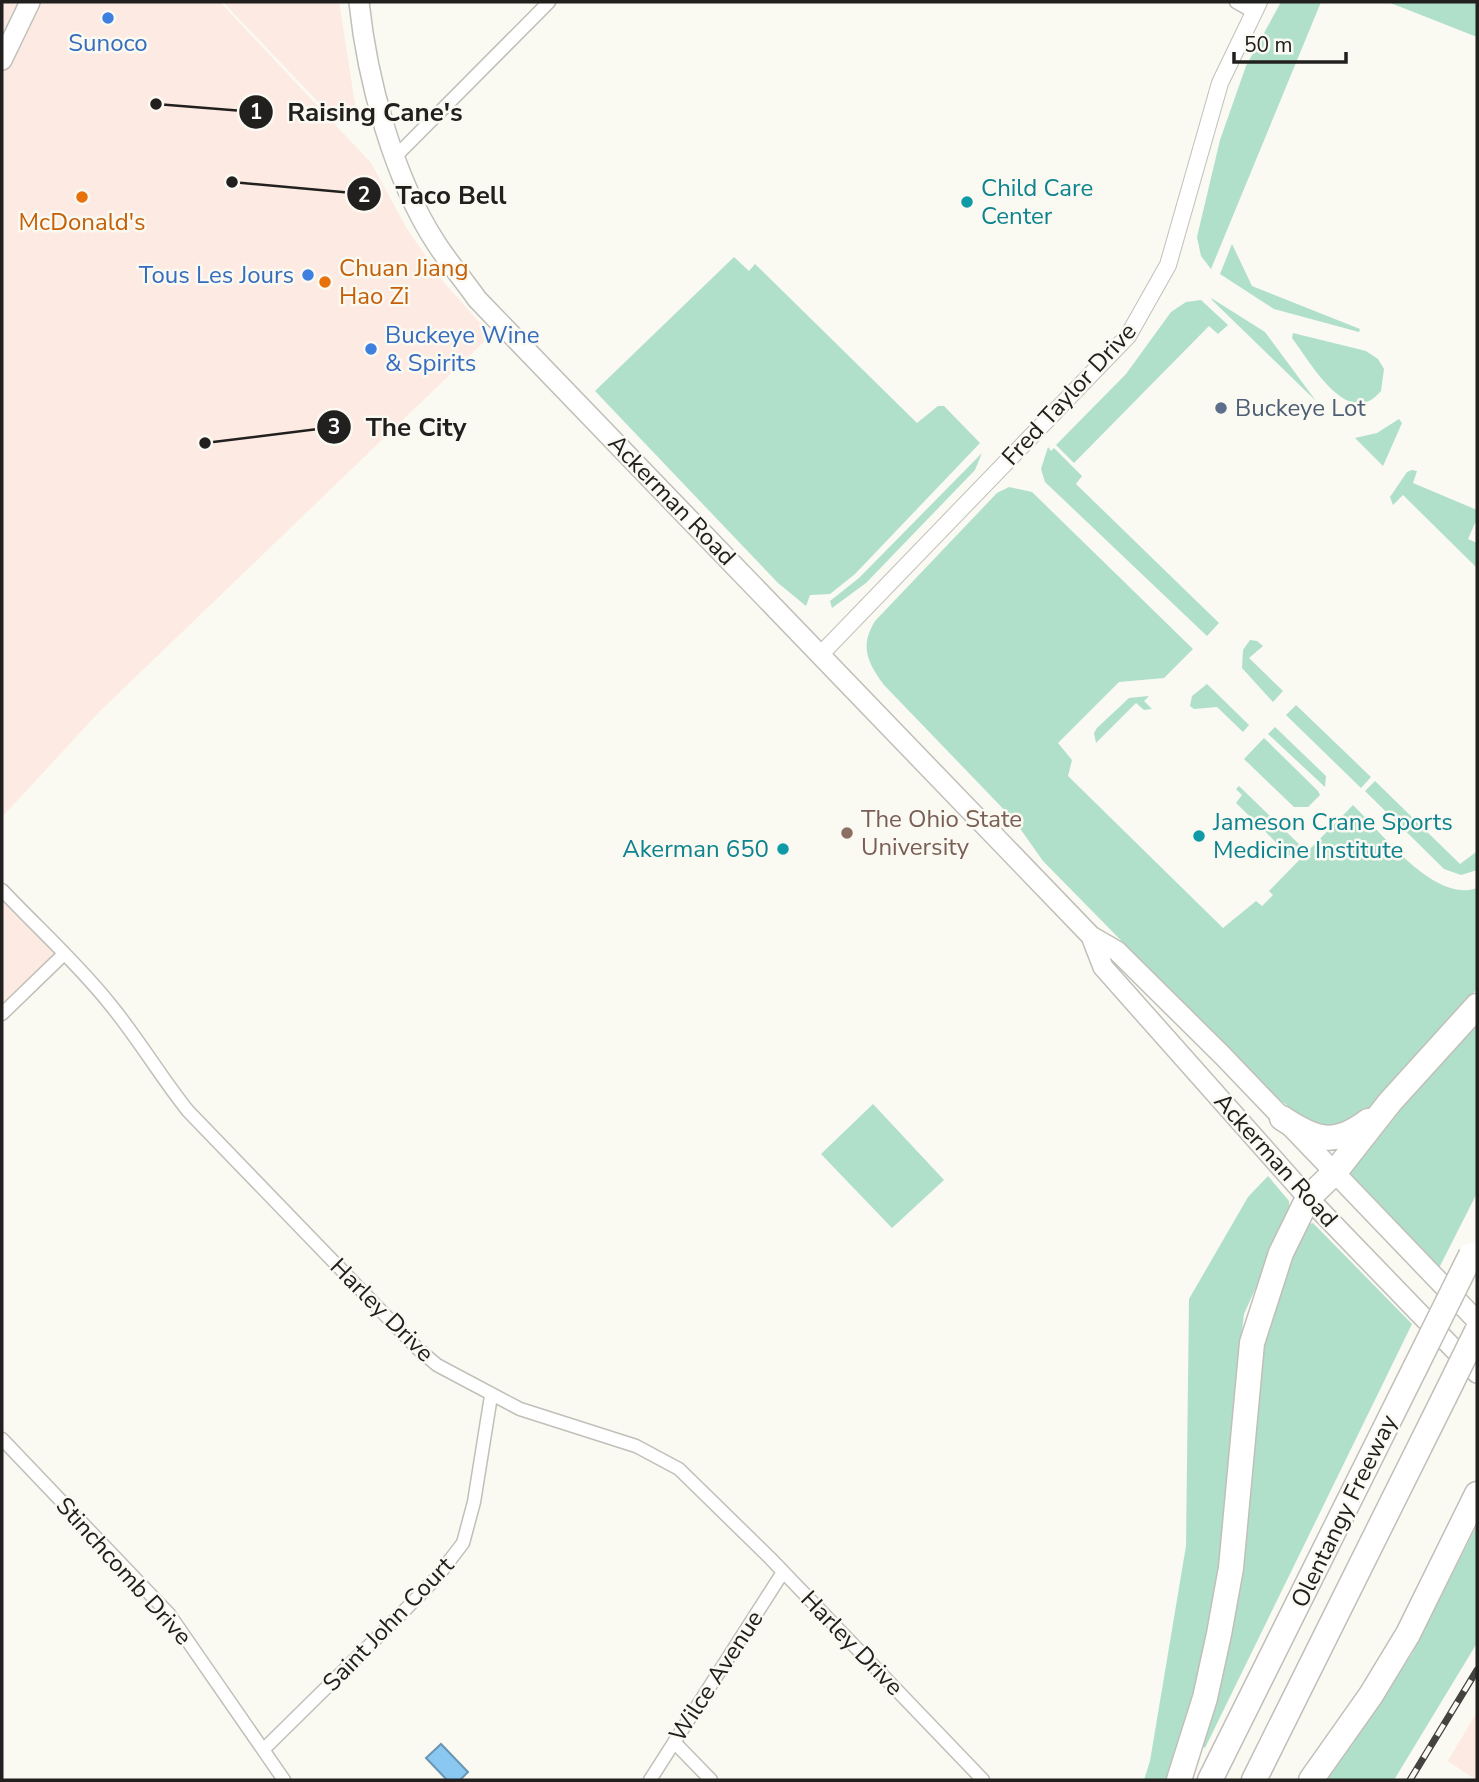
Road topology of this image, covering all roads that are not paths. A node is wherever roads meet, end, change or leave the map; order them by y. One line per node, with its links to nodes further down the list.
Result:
1 (30, 2): 6 (main road)
2 (359, 2): 7 (main road, Ackerman Road)
3 (549, 2): 7 (street)
4 (1236, 2): 5 (street)
5 (1256, 6): 8 (street, Fred Taylor Drive)
6 (2, 60)
7 (396, 156): 8 (main road, Ackerman Road)
8 (821, 654): 10 (main road, Ackerman Road)
9 (2, 890): 11 (street, Harley Drive)
10 (1091, 936): 15 (main road, Ackerman Road); 17 (main road, Ackerman Road)
11 (64, 954): 13 (street); 22 (street, Harley Drive)
12 (1477, 1006): 14 (highway)
13 (2, 1014)
14 (1390, 1102): 15 (highway); 16 (highway)
15 (1282, 1118): 16 (main road, Ackerman Road)
16 (1335, 1172): 17 (highway); 19 (main road, Ackerman Road)
17 (1308, 1198): 21 (main road, Ackerman Road); 32 (highway)
18 (1474, 1249): 33 (highway, Olentangy Freeway, bridge)
19 (1477, 1321)
20 (1477, 1331): 34 (highway, Olentangy Freeway, bridge)
21 (1477, 1373)
22 (491, 1396): 25 (street, Harley Drive); 27 (street, Saint John Court)
23 (2, 1438): 27 (street, Stinchcomb Drive)
24 (1477, 1494): 35 (highway)
25 (783, 1572): 26 (street, Wilce Avenue); 31 (street, Harley Drive)
26 (674, 1742): 29 (street, Wilce Avenue); 30 (street)
27 (264, 1749): 28 (street, Stinchcomb Drive)
28 (284, 1780)
29 (650, 1780)
30 (711, 1780)
31 (983, 1780)
32 (1179, 1780)
33 (1210, 1780)
34 (1254, 1780)
35 (1311, 1780)

